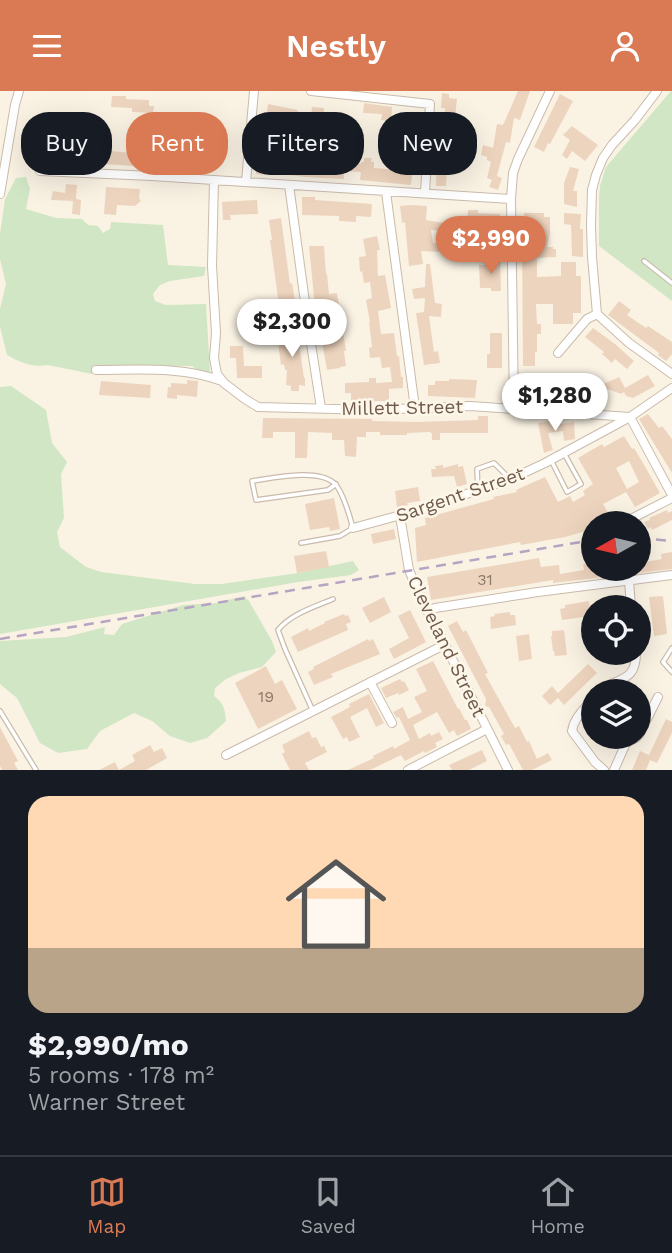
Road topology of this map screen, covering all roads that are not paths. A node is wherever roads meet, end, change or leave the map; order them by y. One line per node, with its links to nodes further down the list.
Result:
1 (19, 91): 12 (street)
2 (254, 91): 8 (street)
3 (311, 91): 11 (street)
4 (550, 91): 13 (street)
5 (657, 91): 16 (street)
6 (112, 174): 7 (street)
7 (214, 180): 8 (street); 20 (street)
8 (246, 182): 9 (street)
9 (289, 185): 10 (street); 22 (street)
10 (386, 192): 11 (street); 23 (street)
11 (425, 193): 13 (street)
12 (0, 194)
13 (511, 199): 24 (street)
14 (644, 261): 15 (lane)
15 (672, 283)
16 (597, 314): 17 (street); 19 (street)
17 (558, 353)
18 (96, 370): 20 (street)
19 (670, 370)
20 (225, 383): 22 (street, Millett Street)
21 (672, 388): 25 (street, Sargent Street)
22 (321, 408): 23 (street, Millett Street)
23 (415, 408): 24 (street, Millett Street)
24 (514, 409): 25 (street, Millett Street)
25 (630, 417): 26 (street, Sargent Street); 31 (street)
26 (564, 453): 27 (street, Sargent Street); 27 (lane)
27 (551, 460): 28 (street, Sargent Street)
28 (510, 479): 30 (street, Sargent Street); 30 (lane)
29 (335, 484): 29 (lane); 34 (lane)
30 (478, 491): 33 (street, Sargent Street)
31 (672, 497): 32 (street)
32 (646, 511)
33 (400, 516): 34 (street, Sargent Street); 41 (street, Cleveland Street)
34 (353, 529): 35 (lane)
35 (301, 543)
36 (672, 575): 37 (street)
37 (651, 578)
38 (629, 581): 39 (street); 41 (street)
39 (630, 595)
40 (333, 599): 50 (lane)
41 (427, 611): 42 (street, Cleveland Street)
42 (444, 645): 47 (street); 54 (street, Cleveland Street)
43 (672, 648): 45 (lane)
44 (635, 665): 46 (street)
45 (672, 672)
46 (622, 679)
47 (370, 681): 50 (street); 53 (street)
48 (658, 697): 51 (street)
49 (0, 711): 59 (lane)
50 (313, 711): 58 (street)
51 (651, 711)
52 (581, 714): 55 (street)
53 (392, 723)
54 (487, 729): 60 (street); 61 (street, Cleveland Street)
55 (581, 743)
56 (585, 749): 62 (street)
57 (623, 749): 63 (street)
58 (226, 755)
59 (36, 770)
60 (408, 770)
61 (508, 770)
62 (604, 770)
63 (614, 770)

